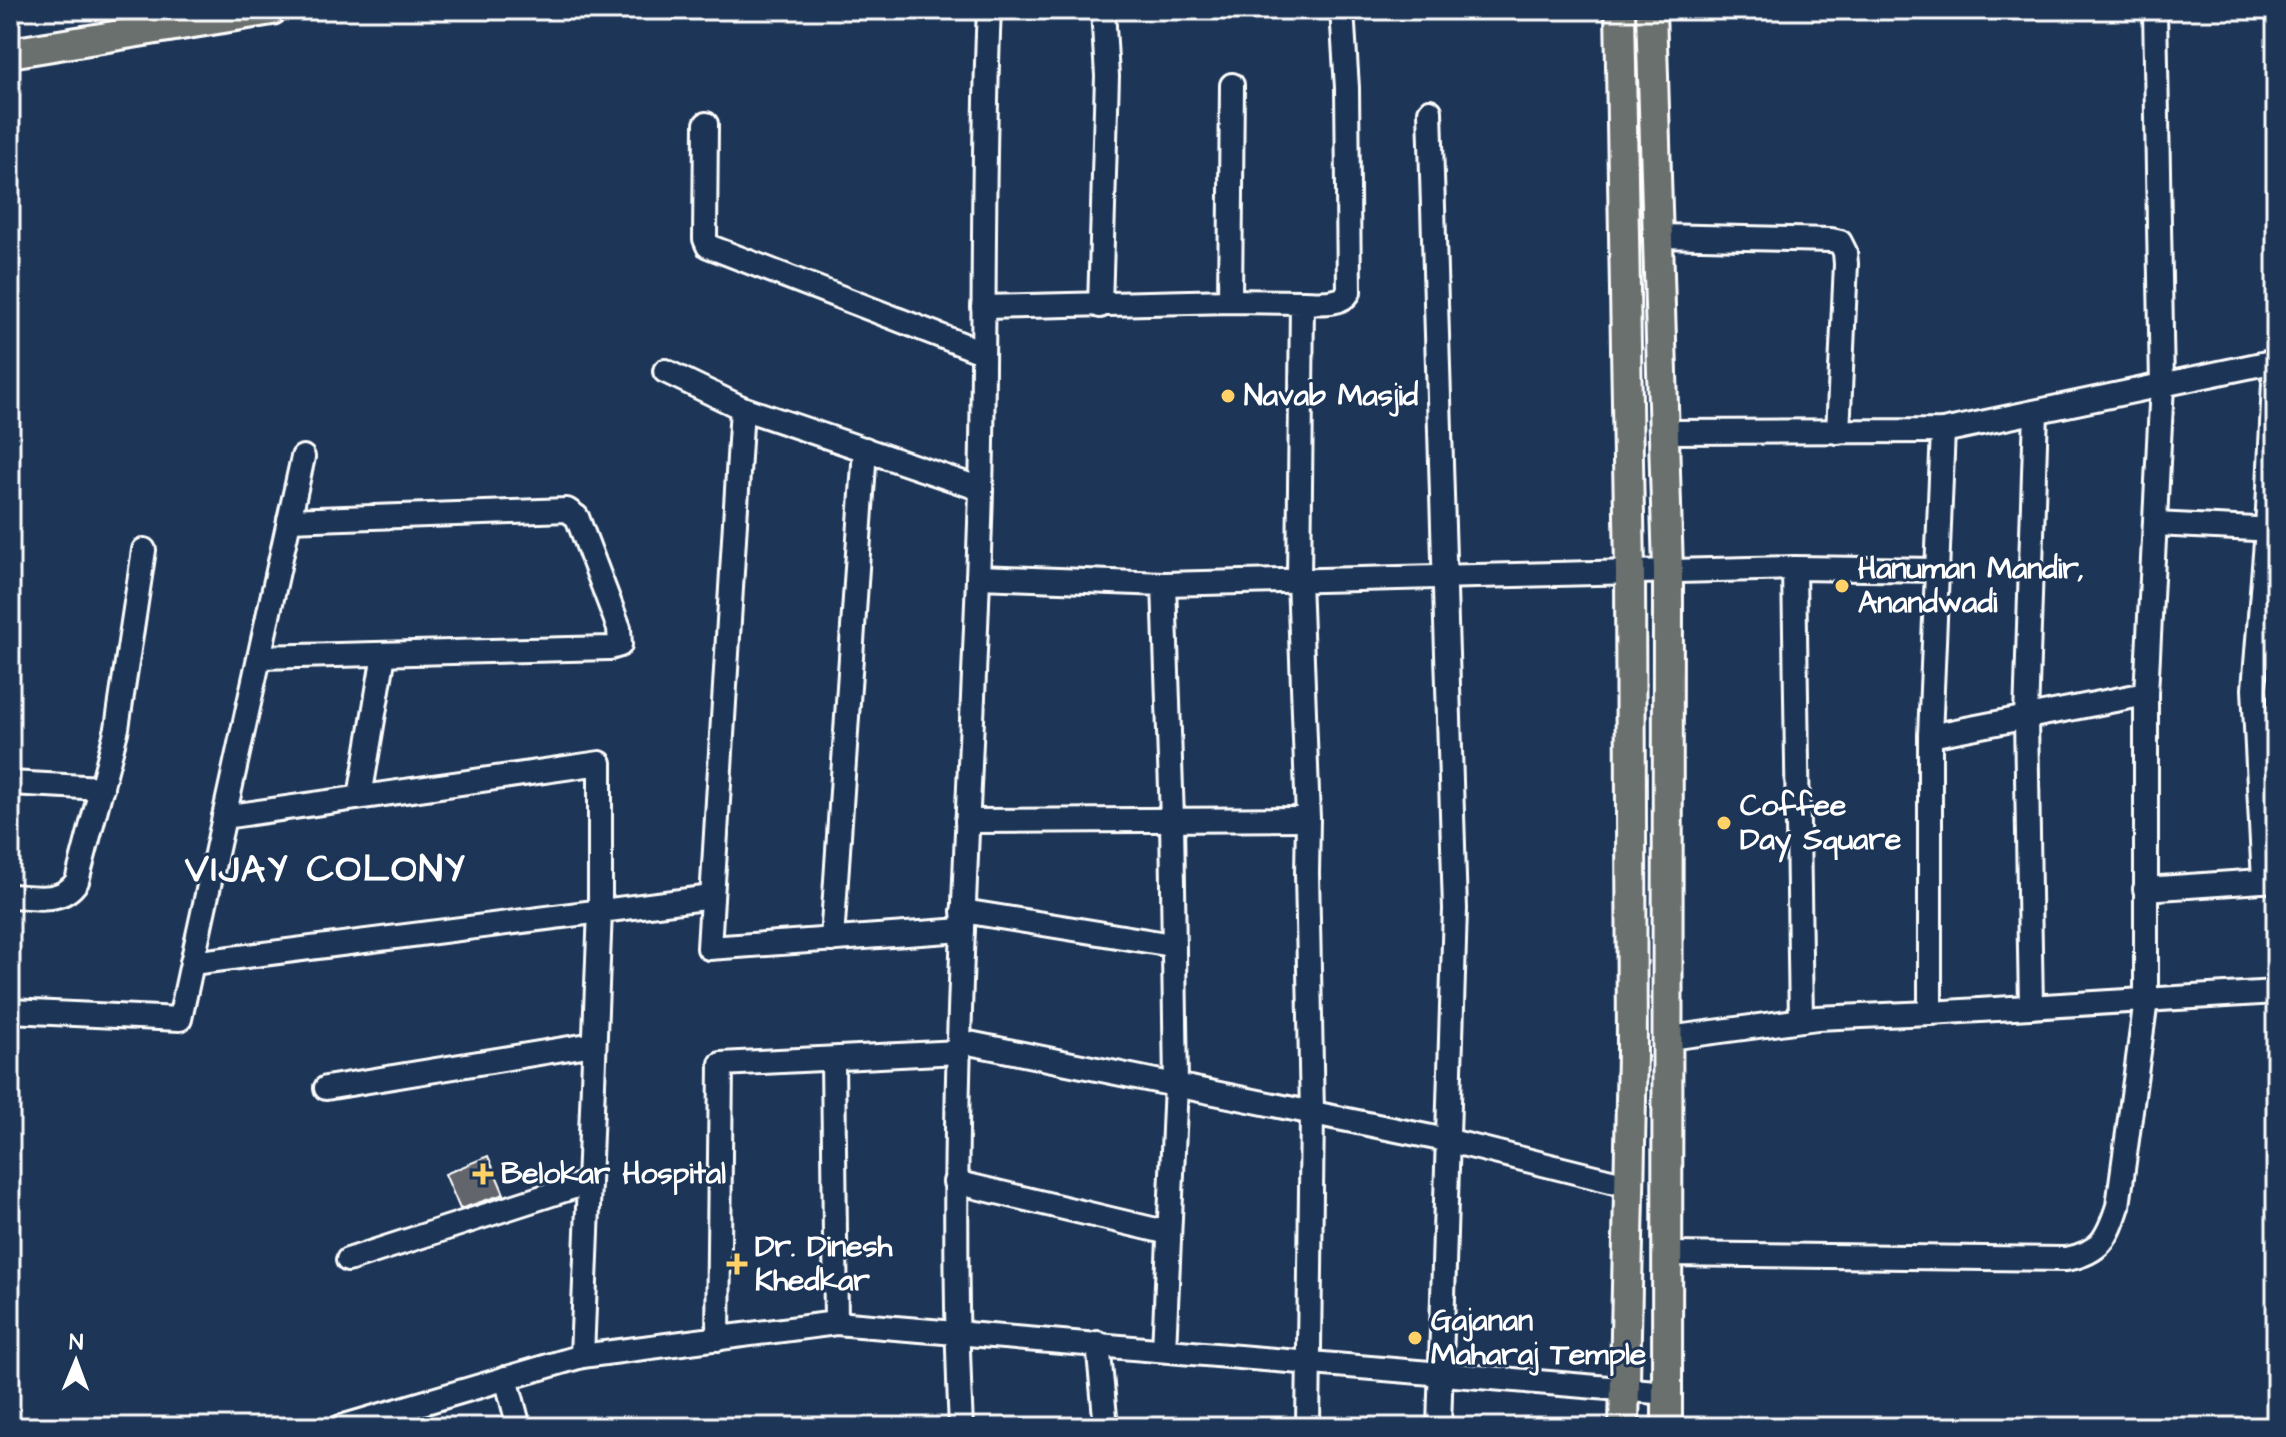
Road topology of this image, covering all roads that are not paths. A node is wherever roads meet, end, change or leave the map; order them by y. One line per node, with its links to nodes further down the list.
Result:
1 (272, 10): 8 (main road)
2 (989, 10): 17 (street)
3 (1103, 10): 16 (street)
4 (1342, 10): 15 (street)
5 (1620, 10): 37 (main road)
6 (1651, 10): 13 (main road)
7 (2155, 10): 21 (street)
8 (163, 19): 9 (main road)
9 (10, 53)
10 (1232, 85): 14 (street)
11 (1430, 111): 39 (street)
12 (706, 124): 18 (street)
13 (1658, 236): 25 (main road); 26 (street)
14 (1230, 301): 15 (street); 16 (street)
15 (1302, 302): 40 (street)
16 (1100, 306): 17 (street)
17 (983, 307): 18 (street)
18 (982, 352): 29 (street)
19 (2276, 361): 21 (street); 32 (street)
20 (665, 371): 22 (street)
21 (2162, 385): 23 (street); 31 (street)
22 (742, 408): 27 (street); 57 (street)
23 (2036, 412): 24 (street); 45 (street)
24 (1943, 431): 26 (street); 36 (street)
25 (1664, 432): 26 (street); 35 (main road)
26 (1838, 432)
27 (865, 449): 29 (street); 60 (street)
28 (303, 457): 30 (street)
29 (981, 489): 38 (street)
30 (289, 520): 42 (street); 43 (street)
31 (2155, 524): 32 (street); 44 (street)
32 (2272, 530): 54 (street)
33 (144, 550): 48 (street)
34 (1794, 568): 35 (street); 36 (street); 68 (street)
35 (1668, 570): 37 (street); 69 (main road)
36 (1939, 570): 46 (street)
37 (1630, 571): 39 (street); 79 (main road)
38 (978, 577): 41 (street); 53 (street)
39 (1446, 577): 40 (street); 76 (street)
40 (1299, 580): 41 (street); 52 (street)
41 (1164, 584): 51 (street)
42 (384, 654): 43 (street); 49 (street)
43 (260, 657): 50 (street)
44 (2146, 694): 45 (street); 55 (street)
45 (2026, 718): 46 (street); 65 (street)
46 (1930, 736): 67 (street)
47 (10, 783): 48 (street)
48 (102, 788): 56 (street)
49 (360, 797): 50 (street); 58 (street)
50 (224, 817): 62 (street)
51 (1172, 819): 52 (street); 53 (street); 61 (street)
52 (1308, 819): 75 (street)
53 (967, 821): 59 (street)
54 (2270, 881): 55 (street)
55 (2145, 889): 64 (street)
56 (10, 896)
57 (712, 897): 58 (street); 60 (street)
58 (600, 911): 62 (street); 70 (street)
59 (963, 921): 60 (street); 61 (street); 71 (street)
60 (832, 940)
61 (1172, 945): 73 (street)
62 (192, 963): 66 (street)
63 (2276, 992): 64 (street)
64 (2146, 1000): 65 (street); 81 (street)
65 (2031, 1007): 67 (street)
66 (10, 1011)
67 (1930, 1013): 68 (street)
68 (1801, 1020): 69 (street)
69 (1669, 1038): 81 (main road)
70 (594, 1044): 74 (street); 77 (street)
71 (959, 1046): 72 (street); 73 (street); 78 (street)
72 (833, 1059): 83 (street); 85 (street)
73 (1176, 1085): 75 (street); 80 (street)
74 (326, 1088)
75 (1312, 1113): 76 (street); 89 (street)
76 (1446, 1140): 79 (street); 90 (street)
77 (589, 1182): 82 (street); 88 (street)
78 (955, 1182): 80 (street); 84 (street)
79 (1627, 1185): 92 (main road)
80 (1169, 1233): 87 (street)
81 (1669, 1254): 93 (main road)
82 (348, 1260)
83 (836, 1323): 84 (street); 85 (street)
84 (956, 1333): 86 (street); 96 (street)
85 (718, 1339): 88 (street)
86 (1098, 1343): 87 (street); 97 (street)
87 (1164, 1350): 89 (street)
88 (582, 1356): 91 (street)
89 (1309, 1361): 90 (street); 98 (street)
90 (1439, 1372): 92 (street); 99 (street)
91 (506, 1378): 94 (street); 95 (street)
92 (1626, 1391): 93 (street); 100 (main road)
93 (1668, 1393): 101 (main road)
94 (341, 1427)
95 (519, 1427)
96 (961, 1427)
97 (1106, 1427)
98 (1308, 1427)
99 (1439, 1427)
100 (1624, 1427)
101 (1667, 1427)

